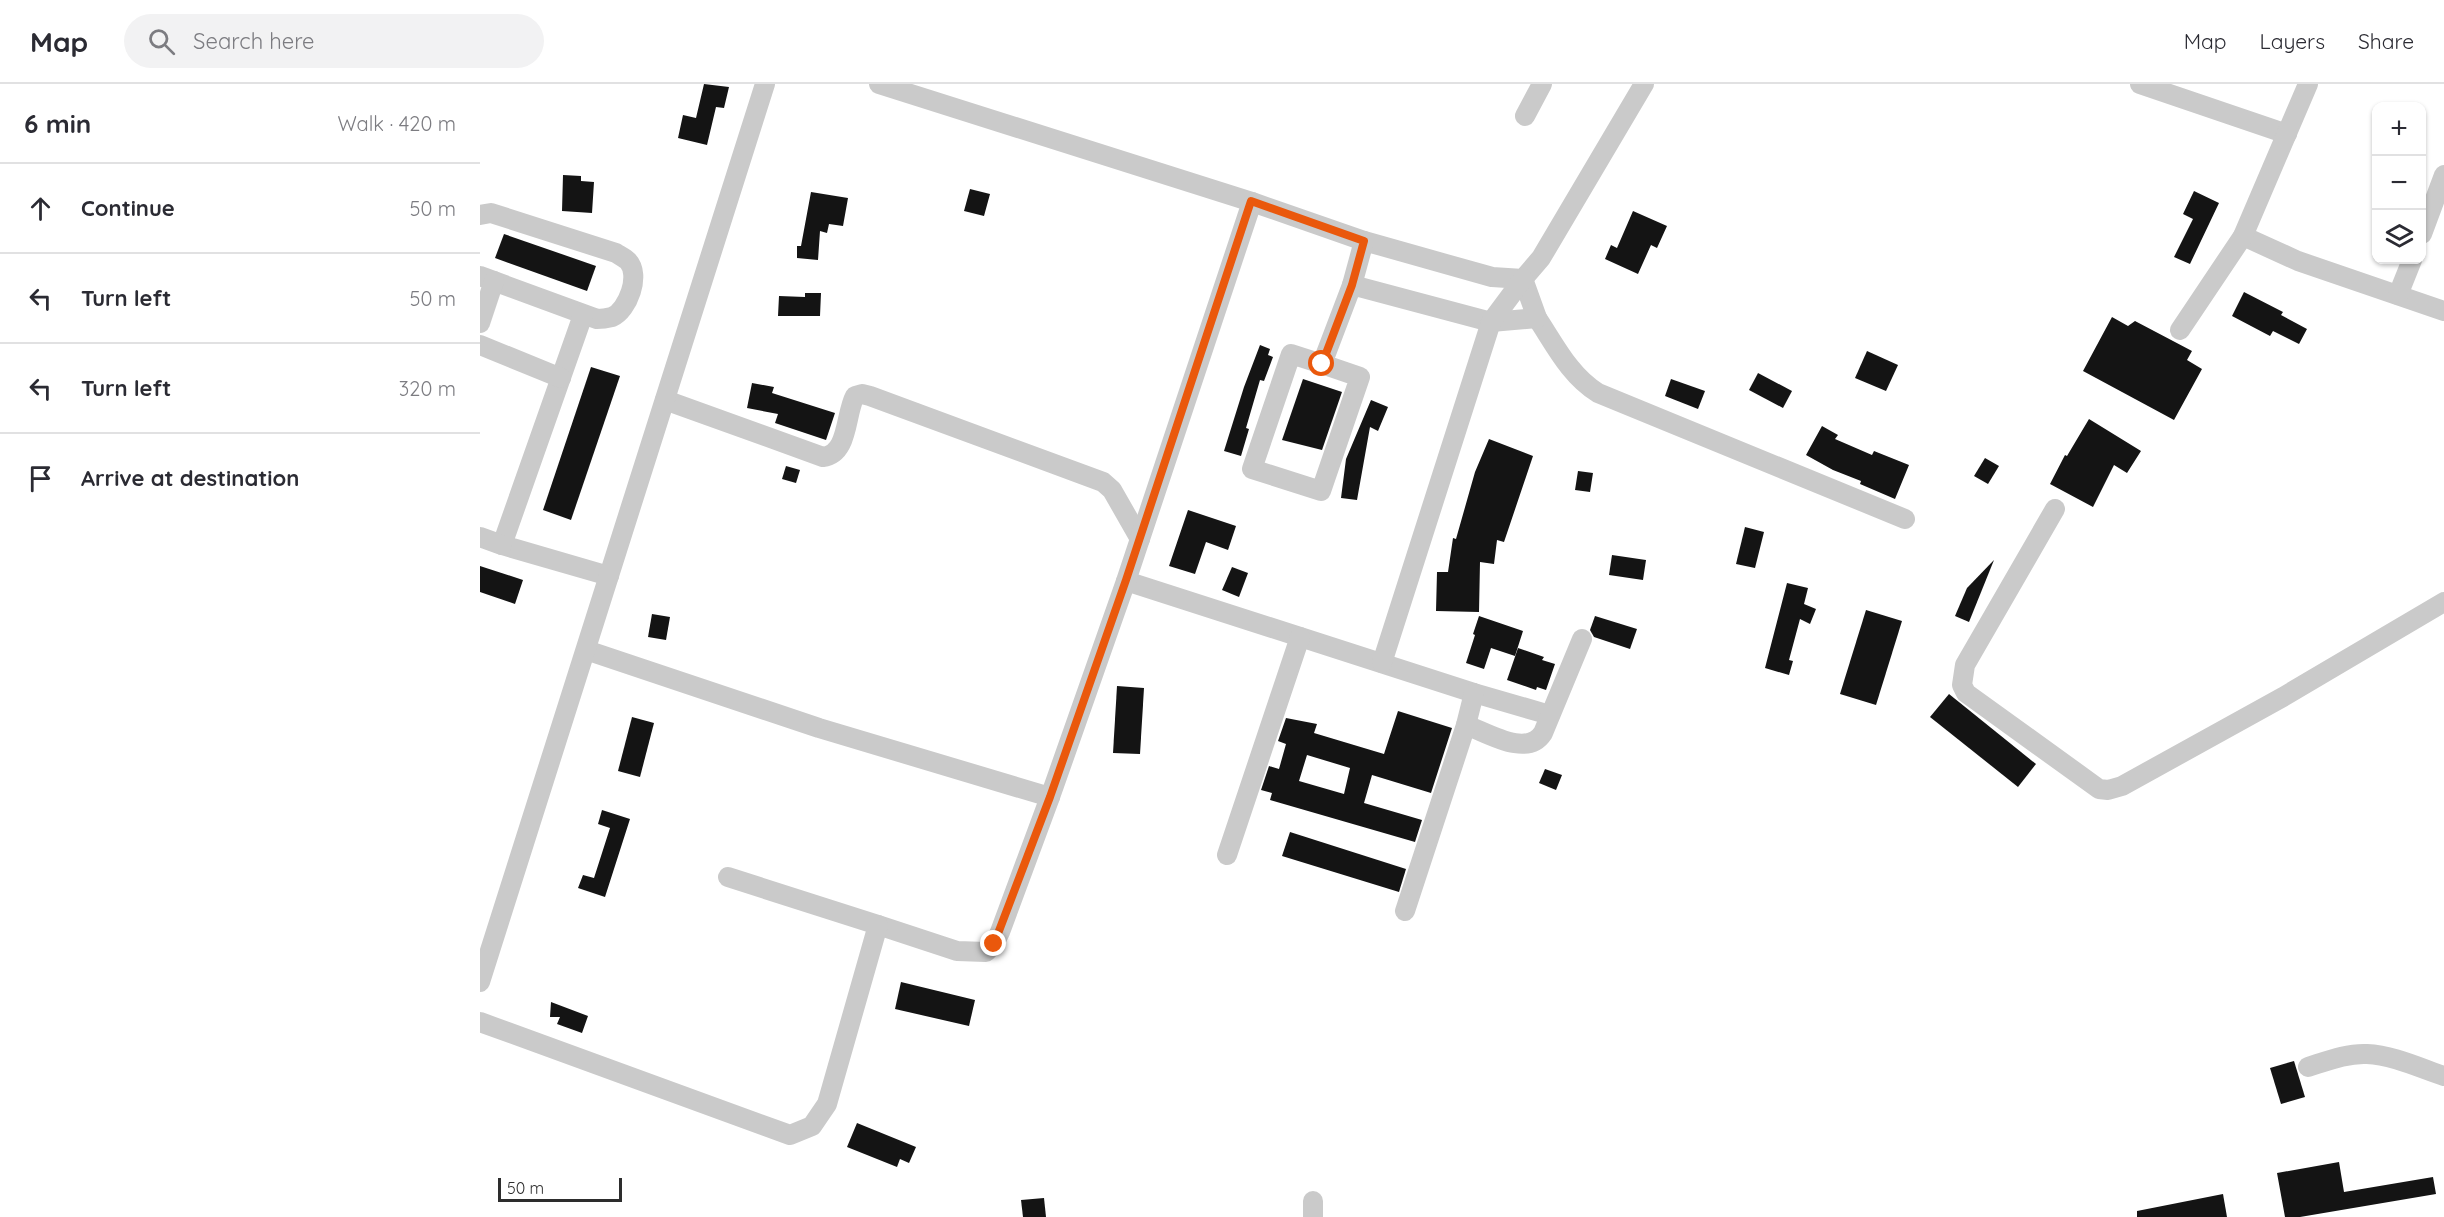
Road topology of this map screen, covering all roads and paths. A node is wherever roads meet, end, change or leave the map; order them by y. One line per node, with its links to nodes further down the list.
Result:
1 (765, 84): 29 (street)
2 (879, 84): 10 (street)
3 (1542, 84): 7 (street)
4 (1644, 84): 17 (street)
5 (2140, 84): 8 (street)
6 (2308, 84): 8 (street)
7 (1525, 116)
8 (2287, 134): 13 (street)
9 (2444, 175): 12 (street)
10 (1251, 201): 14 (street); 33 (street)
11 (480, 215): 21 (street)
12 (2426, 221)
13 (2243, 236): 19 (street); 25 (street)
14 (1364, 241): 17 (street); 18 (street)
15 (2410, 264): 19 (street)
16 (487, 279): 21 (street); 24 (street)
17 (1523, 279): 22 (street); 23 (street)
18 (1352, 285): 23 (street); 27 (street)
19 (2398, 295): 20 (street)
20 (2444, 311)
21 (583, 315): 28 (street)
22 (1537, 318): 23 (street); 31 (street)
23 (1491, 322): 41 (street)
24 (480, 323)
25 (2180, 330)
26 (480, 345): 28 (street)
27 (1322, 364): 27 (street)
28 (561, 378): 34 (street)
29 (665, 400): 33 (street); 35 (street)
30 (2055, 509): 37 (street)
31 (1905, 519)
32 (480, 537): 34 (street)
33 (1140, 539): 36 (street)
34 (502, 544): 35 (street)
35 (609, 576): 40 (street)
36 (1126, 580): 38 (street); 45 (street)
37 (2444, 602)
38 (1300, 637): 41 (street); 46 (street)
39 (1582, 639): 43 (street)
40 (586, 650): 45 (street); 50 (street)
41 (1382, 663): 42 (street)
42 (1474, 693): 43 (street); 44 (street)
43 (1550, 715): 44 (street)
44 (1466, 725): 48 (street)
45 (1050, 797): 49 (street)
46 (1227, 855)
47 (728, 877): 49 (street)
48 (1405, 911)
49 (878, 925): 51 (street)
50 (480, 982)
51 (480, 1022)
52 (2308, 1067): 53 (street)
53 (2444, 1076)

